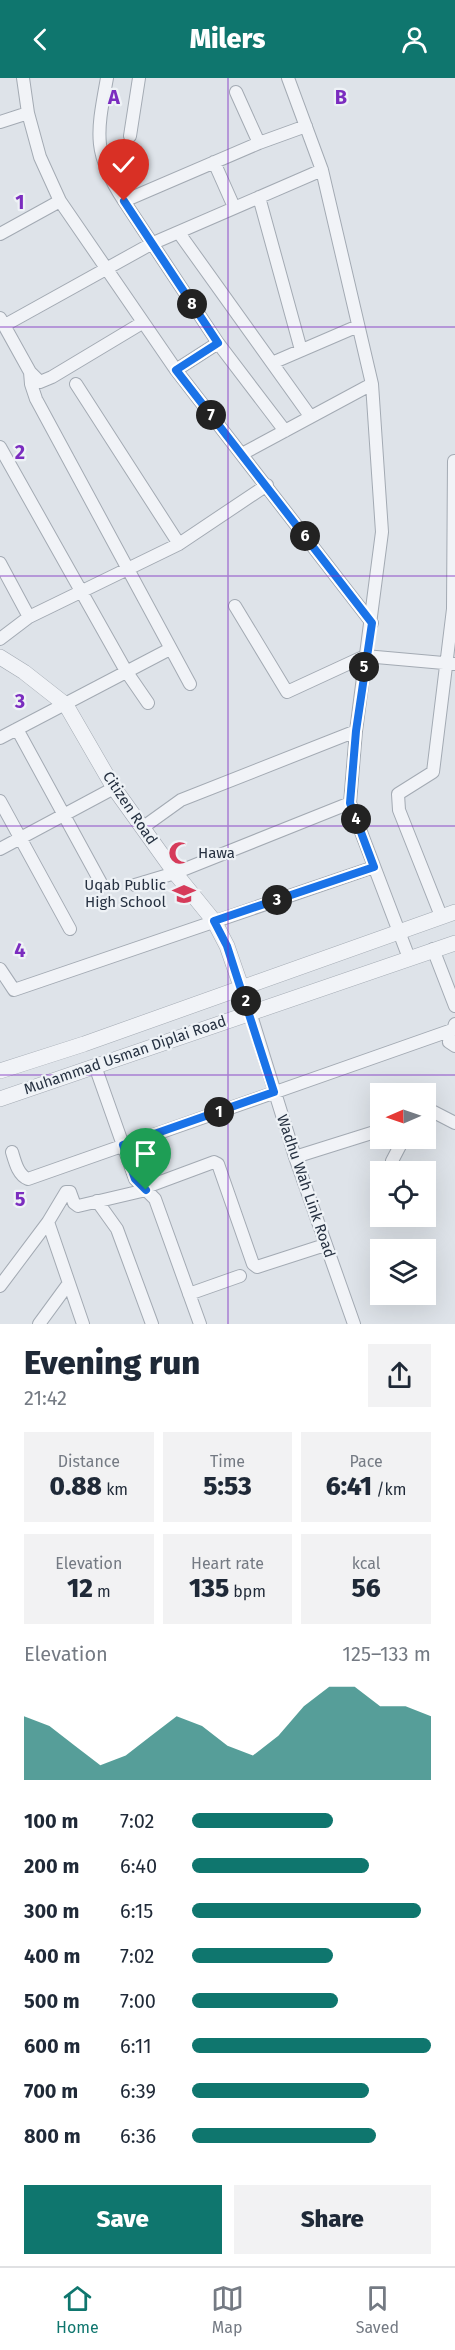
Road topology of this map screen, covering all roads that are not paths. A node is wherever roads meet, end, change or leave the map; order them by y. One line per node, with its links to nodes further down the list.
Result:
1 (23, 78): 6 (street)
2 (107, 78): 15 (street)
3 (139, 78): 9 (street)
4 (288, 78): 8 (street)
5 (236, 92): 10 (street)
6 (28, 113): 7 (street); 14 (street)
7 (0, 122)
8 (306, 126): 10 (street); 12 (street)
9 (130, 136)
10 (259, 143): 11 (street)
11 (214, 162): 15 (street); 16 (street)
12 (322, 170): 13 (street); 23 (street)
13 (259, 197): 16 (street); 25 (street)
14 (60, 201): 18 (street); 20 (street)
15 (124, 201): 19 (street)
16 (234, 207): 17 (street)
17 (179, 232): 19 (street); 26 (street)
18 (0, 234)
19 (151, 244): 20 (street); 24 (street)
20 (105, 268): 21 (street); 22 (street)
21 (2, 322): 28 (street)
22 (142, 323): 27 (street); 28 (street)
23 (358, 326): 25 (street); 30 (street)
24 (218, 343): 27 (street); 32 (street)
25 (301, 351): 26 (street)
26 (272, 363): 31 (street)
27 (176, 370): 34 (street)
28 (30, 372): 39 (street)
29 (76, 384): 37 (street)
30 (372, 384): 31 (street); 44 (street)
31 (310, 416): 32 (street)
32 (285, 431): 34 (street)
33 (0, 447): 40 (street)
34 (242, 454): 36 (street)
35 (454, 461): 42 (street)
36 (267, 485): 37 (street); 44 (street)
37 (179, 544): 39 (street)
38 (0, 563): 43 (street)
39 (129, 569): 40 (street); 46 (street)
40 (81, 590): 43 (street); 50 (street)
41 (235, 606): 47 (street)
42 (454, 609): 49 (street)
43 (29, 617): 45 (street)
44 (372, 623): 47 (street)
45 (0, 639)
46 (170, 649): 50 (street); 51 (street)
47 (366, 656): 49 (street); 55 (street)
48 (0, 657): 53 (street, Citizen Road)
49 (450, 664): 68 (street)
50 (126, 671): 52 (street); 53 (street)
51 (190, 684)
52 (148, 703)
53 (66, 705): 54 (street); 57 (street, Citizen Road)
54 (17, 729): 56 (street); 60 (street)
55 (356, 731): 59 (street); 61 (street)
56 (0, 738)
57 (114, 788): 60 (street); 61 (street, Citizen Road)
58 (0, 801): 62 (street)
59 (350, 803): 64 (street); 65 (street)
60 (64, 814): 62 (street); 66 (street)
61 (142, 828): 65 (street, Citizen Road)
62 (21, 838): 63 (street); 70 (street)
63 (0, 849)
64 (374, 867): 69 (street); 71 (street)
65 (175, 873): 67 (street); 69 (street, Citizen Road)
66 (101, 883)
67 (135, 885)
68 (448, 914): 71 (street, Muhammad Usman Diplai Road)
69 (214, 921): 75 (street); 76 (street, Citizen Road)
70 (70, 930)
71 (400, 933): 74 (street); 76 (street, Muhammad Usman Diplai Road)
72 (455, 943): 73 (street, Muhammad Usman Diplai Road)
73 (433, 950): 74 (street, Muhammad Usman Diplai Road); 77 (street)
74 (409, 958): 78 (street, Muhammad Usman Diplai Road)
75 (0, 969)
76 (241, 987): 78 (street, Citizen Road); 82 (street, Muhammad Usman Diplai Road)
77 (455, 1006)
78 (250, 1012): 81 (street, Muhammad Usman Diplai Road); 83 (street, Wadhu Wah Link Road)
79 (454, 1027): 80 (street); 83 (street)
80 (455, 1046)
81 (95, 1066): 84 (street, Muhammad Usman Diplai Road); 88 (street)
82 (0, 1071)
83 (274, 1092): 88 (street); 91 (street, Wadhu Wah Link Road)
84 (0, 1099)
85 (436, 1113): 86 (street)
86 (455, 1123)
87 (370, 1133): 91 (street)
88 (123, 1145): 90 (street); 93 (street)
89 (398, 1149): 92 (street)
90 (12, 1152)
91 (295, 1157): 96 (street, Wadhu Wah Link Road)
92 (392, 1161)
93 (145, 1189): 94 (street); 96 (street); 100 (street)
94 (97, 1201): 95 (street); 103 (street)
95 (48, 1222): 98 (street); 99 (street)
96 (325, 1245): 105 (street, Wadhu Wah Link Road)
97 (240, 1276): 100 (street)
98 (69, 1283): 101 (street); 102 (street)
99 (0, 1286)
100 (189, 1293): 104 (street)
101 (39, 1324)
102 (83, 1324)
103 (152, 1324)
104 (200, 1324)
105 (354, 1324)

